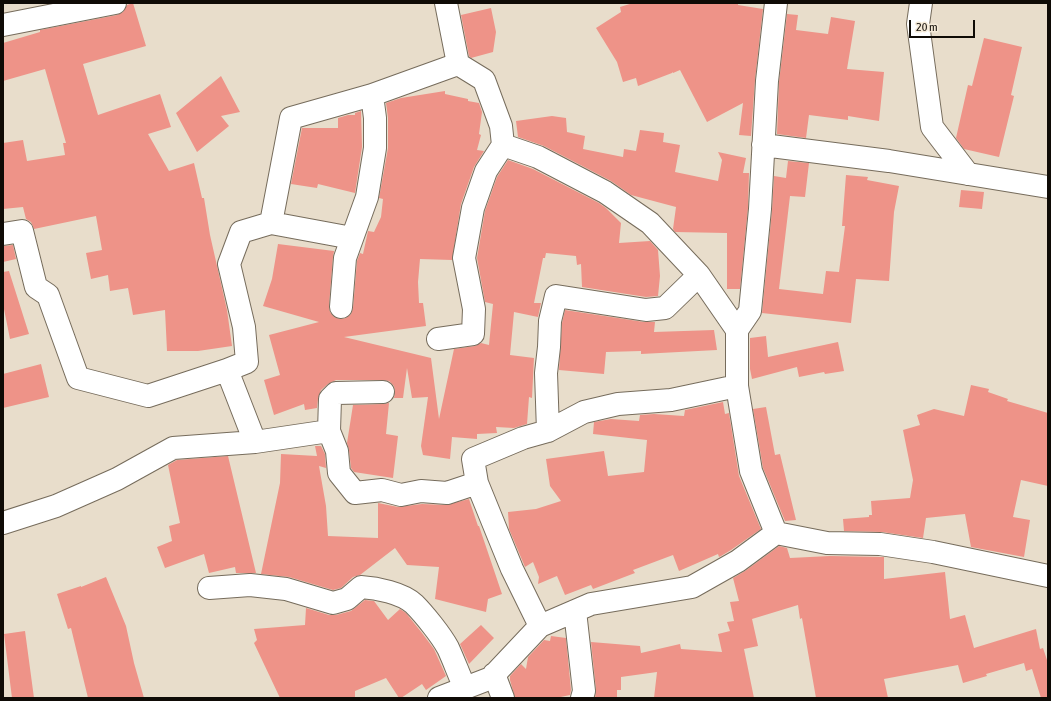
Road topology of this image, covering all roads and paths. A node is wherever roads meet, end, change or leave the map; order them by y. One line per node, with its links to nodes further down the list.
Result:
1 (115, 3): 5 (street)
2 (446, 3): 6 (street)
3 (776, 3): 9 (street)
4 (917, 3): 10 (street)
5 (3, 26)
6 (458, 64): 7 (street); 8 (street)
7 (372, 95): 12 (street); 14 (street)
8 (503, 145): 15 (street); 18 (street)
9 (763, 145): 10 (street); 17 (street)
10 (968, 174): 11 (street)
11 (1048, 187)
12 (271, 222): 14 (street); 19 (street)
13 (3, 234): 19 (street)
14 (352, 238): 16 (street)
15 (699, 275): 17 (street); 23 (street)
16 (342, 307)
17 (736, 330): 20 (street)
18 (438, 339)
19 (227, 370): 24 (street)
20 (737, 386): 23 (street); 27 (street)
21 (383, 392): 22 (street)
22 (329, 431): 24 (street); 25 (street)
23 (548, 431): 25 (street)
24 (255, 442): 26 (street)
25 (477, 483): 31 (street)
26 (3, 523)
27 (776, 533): 28 (street); 30 (street)
28 (1048, 576)
29 (209, 588): 33 (street)
30 (575, 611): 31 (street); 35 (street)
31 (540, 626): 32 (street)
32 (494, 674): 33 (street); 34 (street)
33 (454, 694)
34 (503, 698)
35 (582, 698)

